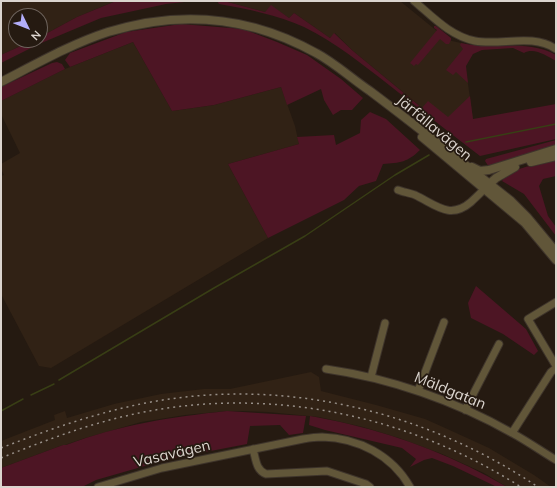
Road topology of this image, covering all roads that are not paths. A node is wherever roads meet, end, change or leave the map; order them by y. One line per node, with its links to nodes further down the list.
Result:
1 (414, 1): 2 (street)
2 (556, 49)
3 (1, 82): 4 (street, Järfällavägen)
4 (370, 92): 7 (street, Järfällavägen); 9 (street, Järfällavägen)
5 (556, 149): 8 (street)
6 (556, 156): 8 (street)
7 (462, 162): 8 (street, Järfällavägen); 9 (street, Järfällavägen)
8 (507, 168): 9 (street); 11 (street)
9 (485, 185): 10 (street); 11 (street, Järfällavägen); 13 (street, Järfällavägen)
10 (398, 190)
11 (511, 201): 12 (street, Järfällavägen)
12 (556, 252)
13 (556, 260)
14 (556, 302): 18 (street)
15 (444, 322): 21 (street)
16 (385, 324): 20 (street)
17 (499, 344): 22 (street)
18 (556, 367): 23 (street)
19 (326, 369): 20 (street, Mäldgatan)
20 (370, 377): 21 (street, Mäldgatan)
21 (418, 391): 22 (street, Mäldgatan)
22 (465, 410): 23 (street, Mäldgatan)
23 (512, 433): 25 (street, Mäldgatan)
24 (253, 449): 26 (street, Vasavägen); 27 (street); 28 (street, Vasavägen)
25 (556, 460)
26 (98, 487)
27 (370, 487)
28 (410, 487)

